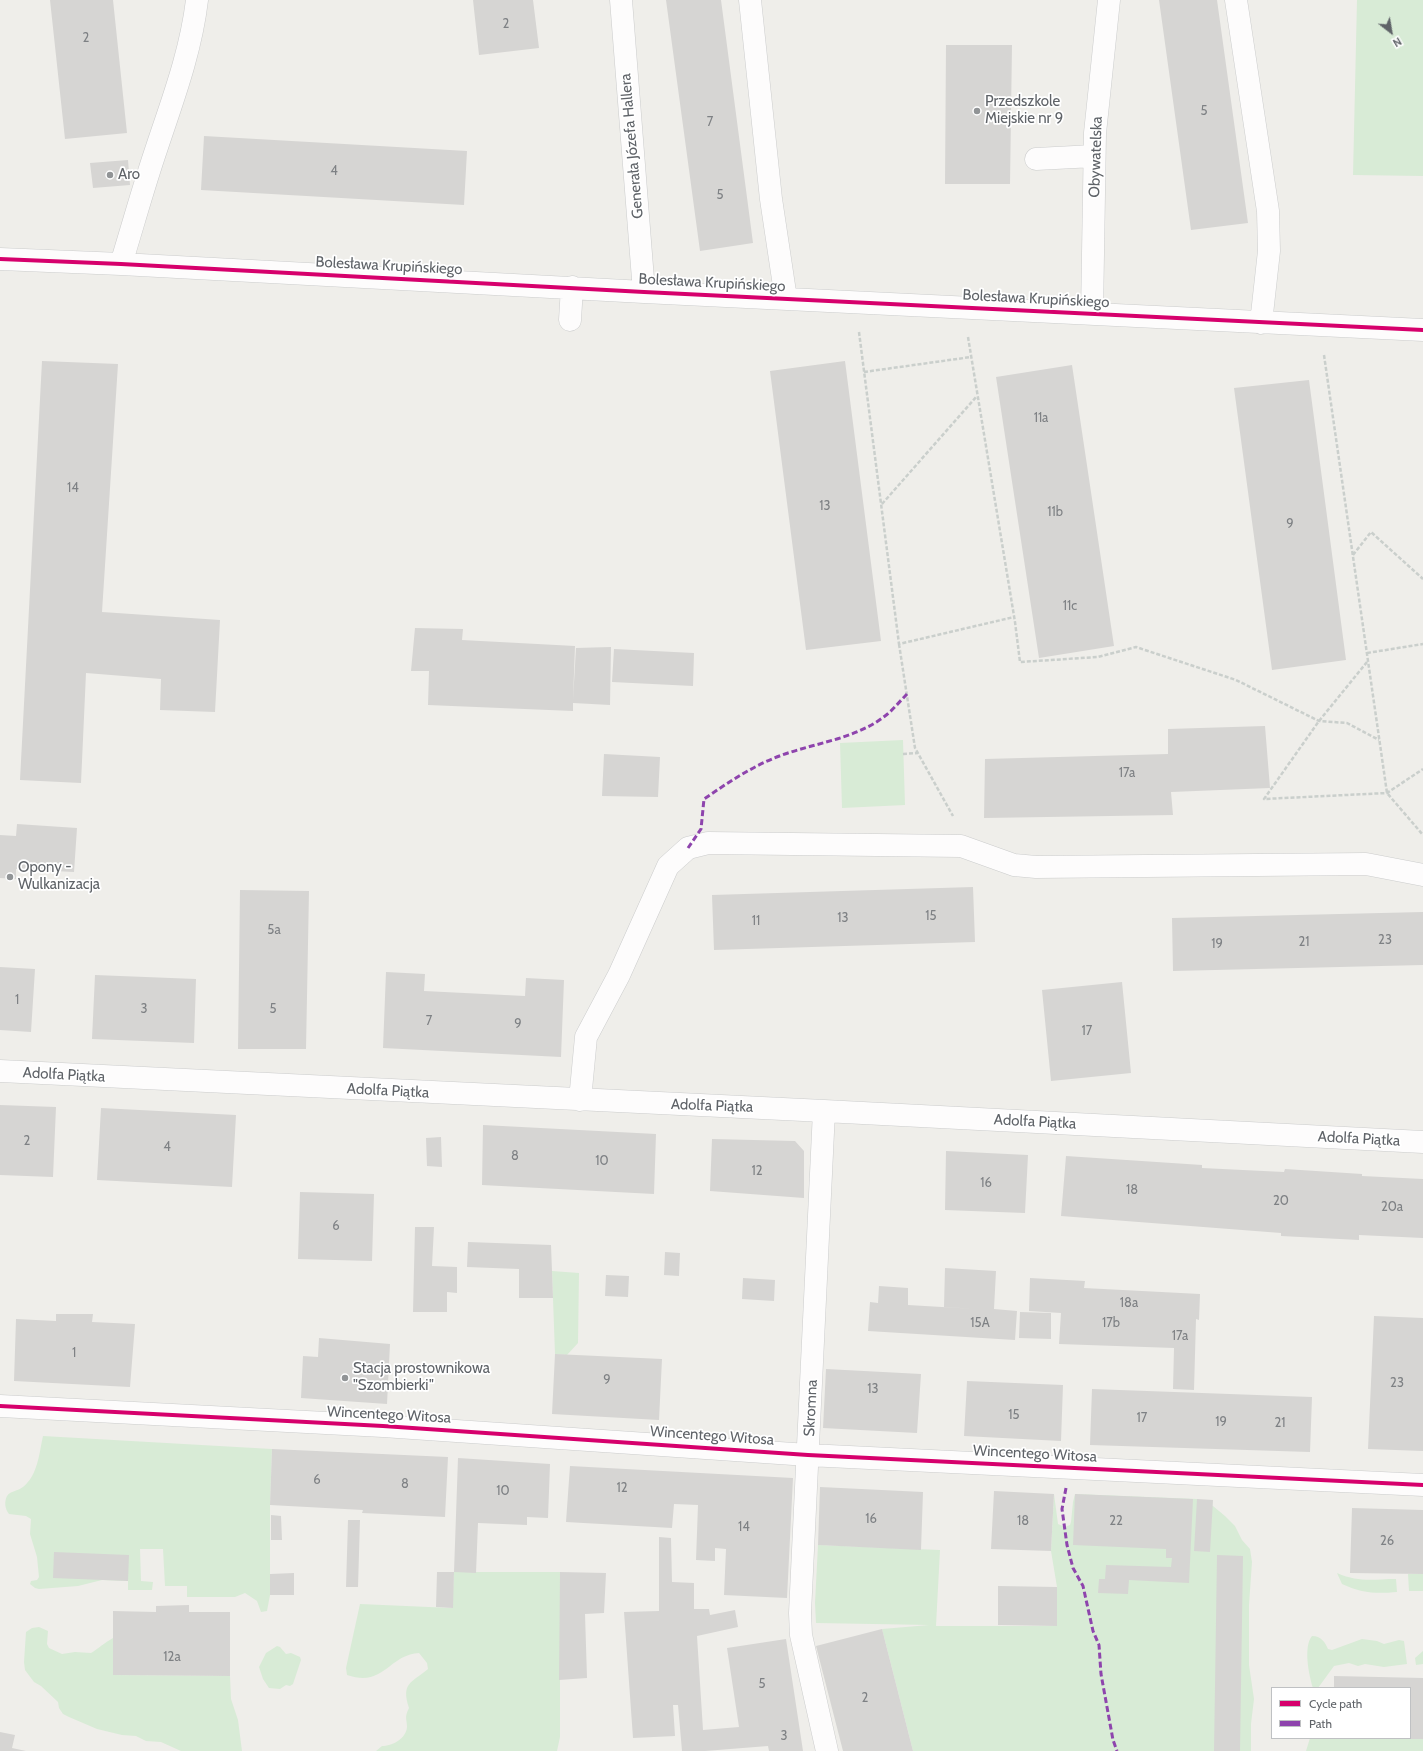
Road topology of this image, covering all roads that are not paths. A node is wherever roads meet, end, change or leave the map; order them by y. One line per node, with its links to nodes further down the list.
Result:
1 (196, 0): 9 (street)
2 (621, 0): 11 (street, Generała Józefa Hallera)
3 (750, 0): 12 (street)
4 (1109, 0): 6 (street, Obywatelska)
5 (1236, 0): 15 (street)
6 (1094, 156): 7 (street); 13 (street, Obywatelska)
7 (1036, 158)
8 (0, 259): 9 (street, Bolesława Krupińskiego)
9 (121, 264): 10 (street, Bolesława Krupińskiego)
10 (572, 287): 11 (street, Bolesława Krupińskiego); 14 (street)
11 (644, 292): 12 (street, Bolesława Krupińskiego)
12 (786, 299): 13 (street, Bolesława Krupińskiego)
13 (1092, 314): 15 (street, Bolesława Krupińskiego)
14 (570, 320)
15 (1261, 323): 16 (street, Bolesława Krupińskiego)
16 (1423, 330)
17 (1423, 875): 19 (street)
18 (0, 1071): 19 (street, Adolfa Piątka)
19 (580, 1100): 20 (street, Adolfa Piątka)
20 (824, 1111): 21 (street, Adolfa Piątka); 23 (street, Skromna)
21 (1423, 1142)
22 (0, 1406): 23 (street, Wincentego Witosa)
23 (808, 1455): 24 (street, Wincentego Witosa); 25 (street, Skromna)
24 (1423, 1485)
25 (827, 1751)

